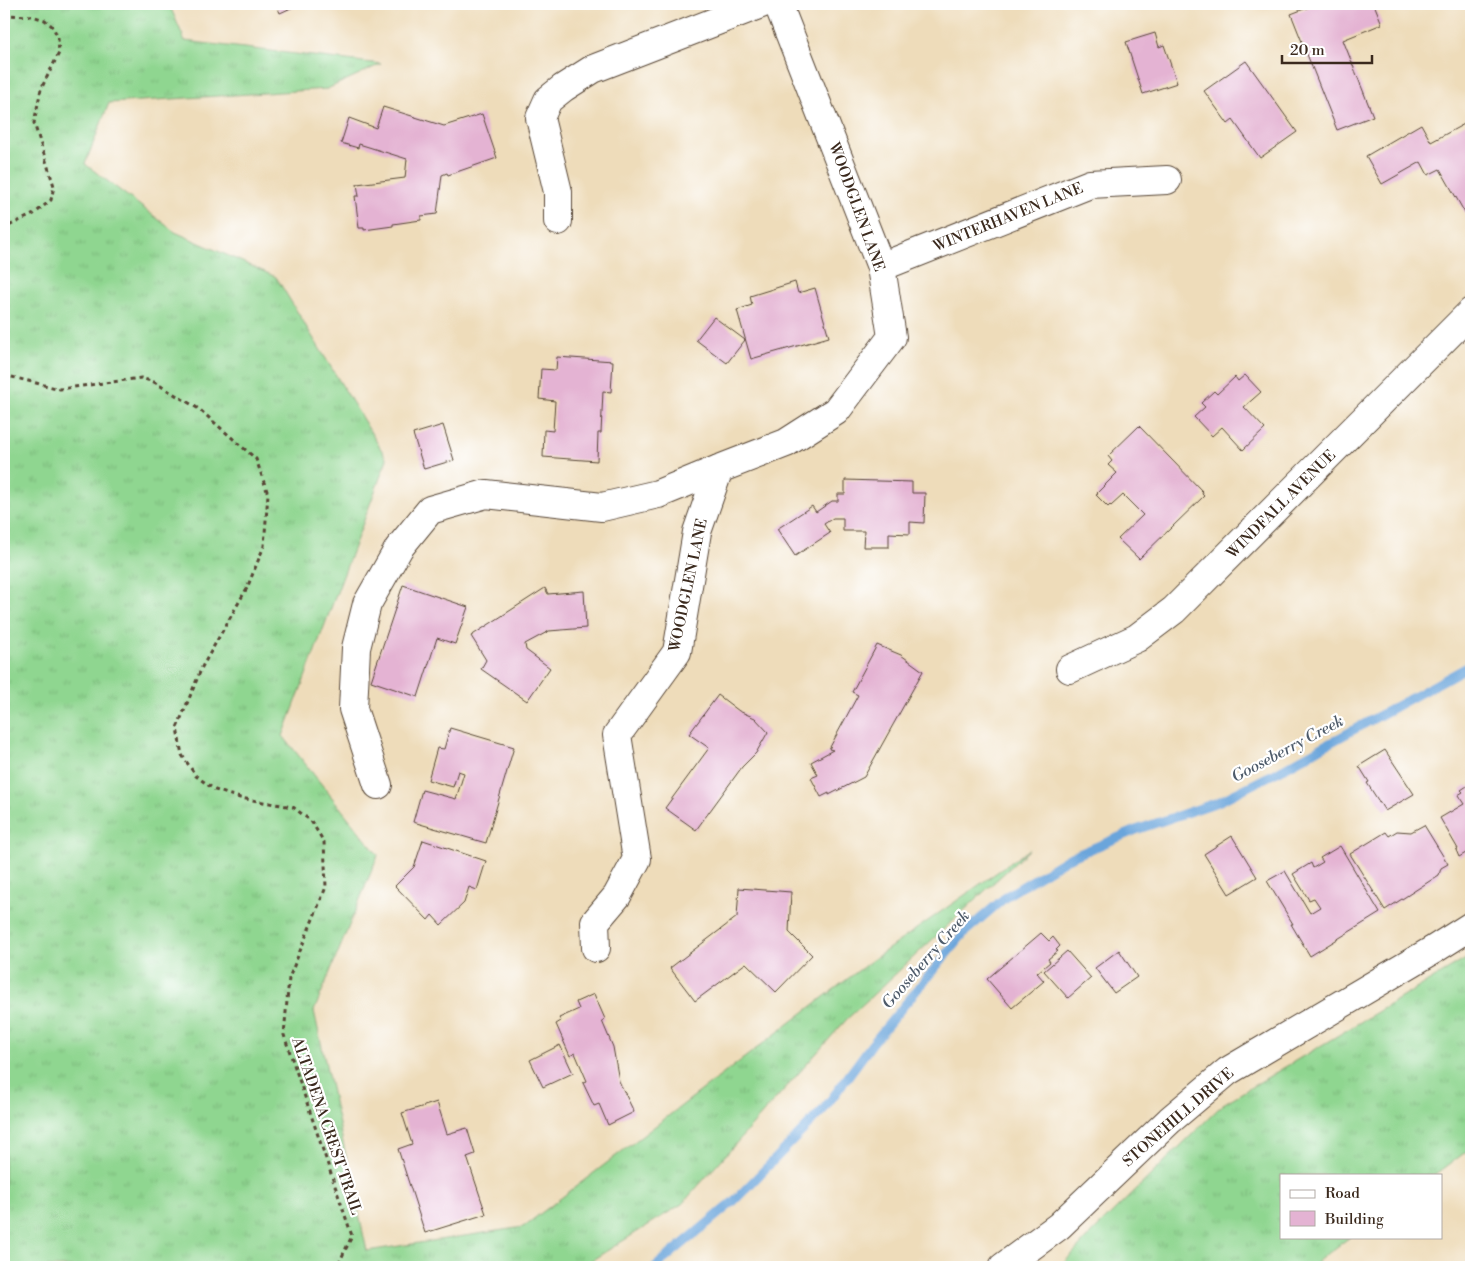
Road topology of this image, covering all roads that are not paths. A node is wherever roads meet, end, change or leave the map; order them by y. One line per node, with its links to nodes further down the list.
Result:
1 (761, 4): 4 (street)
2 (778, 4): 5 (street, WOODGLEN LANE)
3 (1167, 180): 5 (street, WINTERHAVEN LANE)
4 (558, 222)
5 (881, 267): 7 (street, WOODGLEN LANE)
6 (1471, 312): 8 (street, WINDFALL AVENUE)
7 (720, 469): 9 (street); 11 (street, WOODGLEN LANE)
8 (1070, 669)
9 (378, 785)
10 (1471, 926): 12 (street, STONEHILL DRIVE)
11 (596, 948)
12 (1002, 1267)

